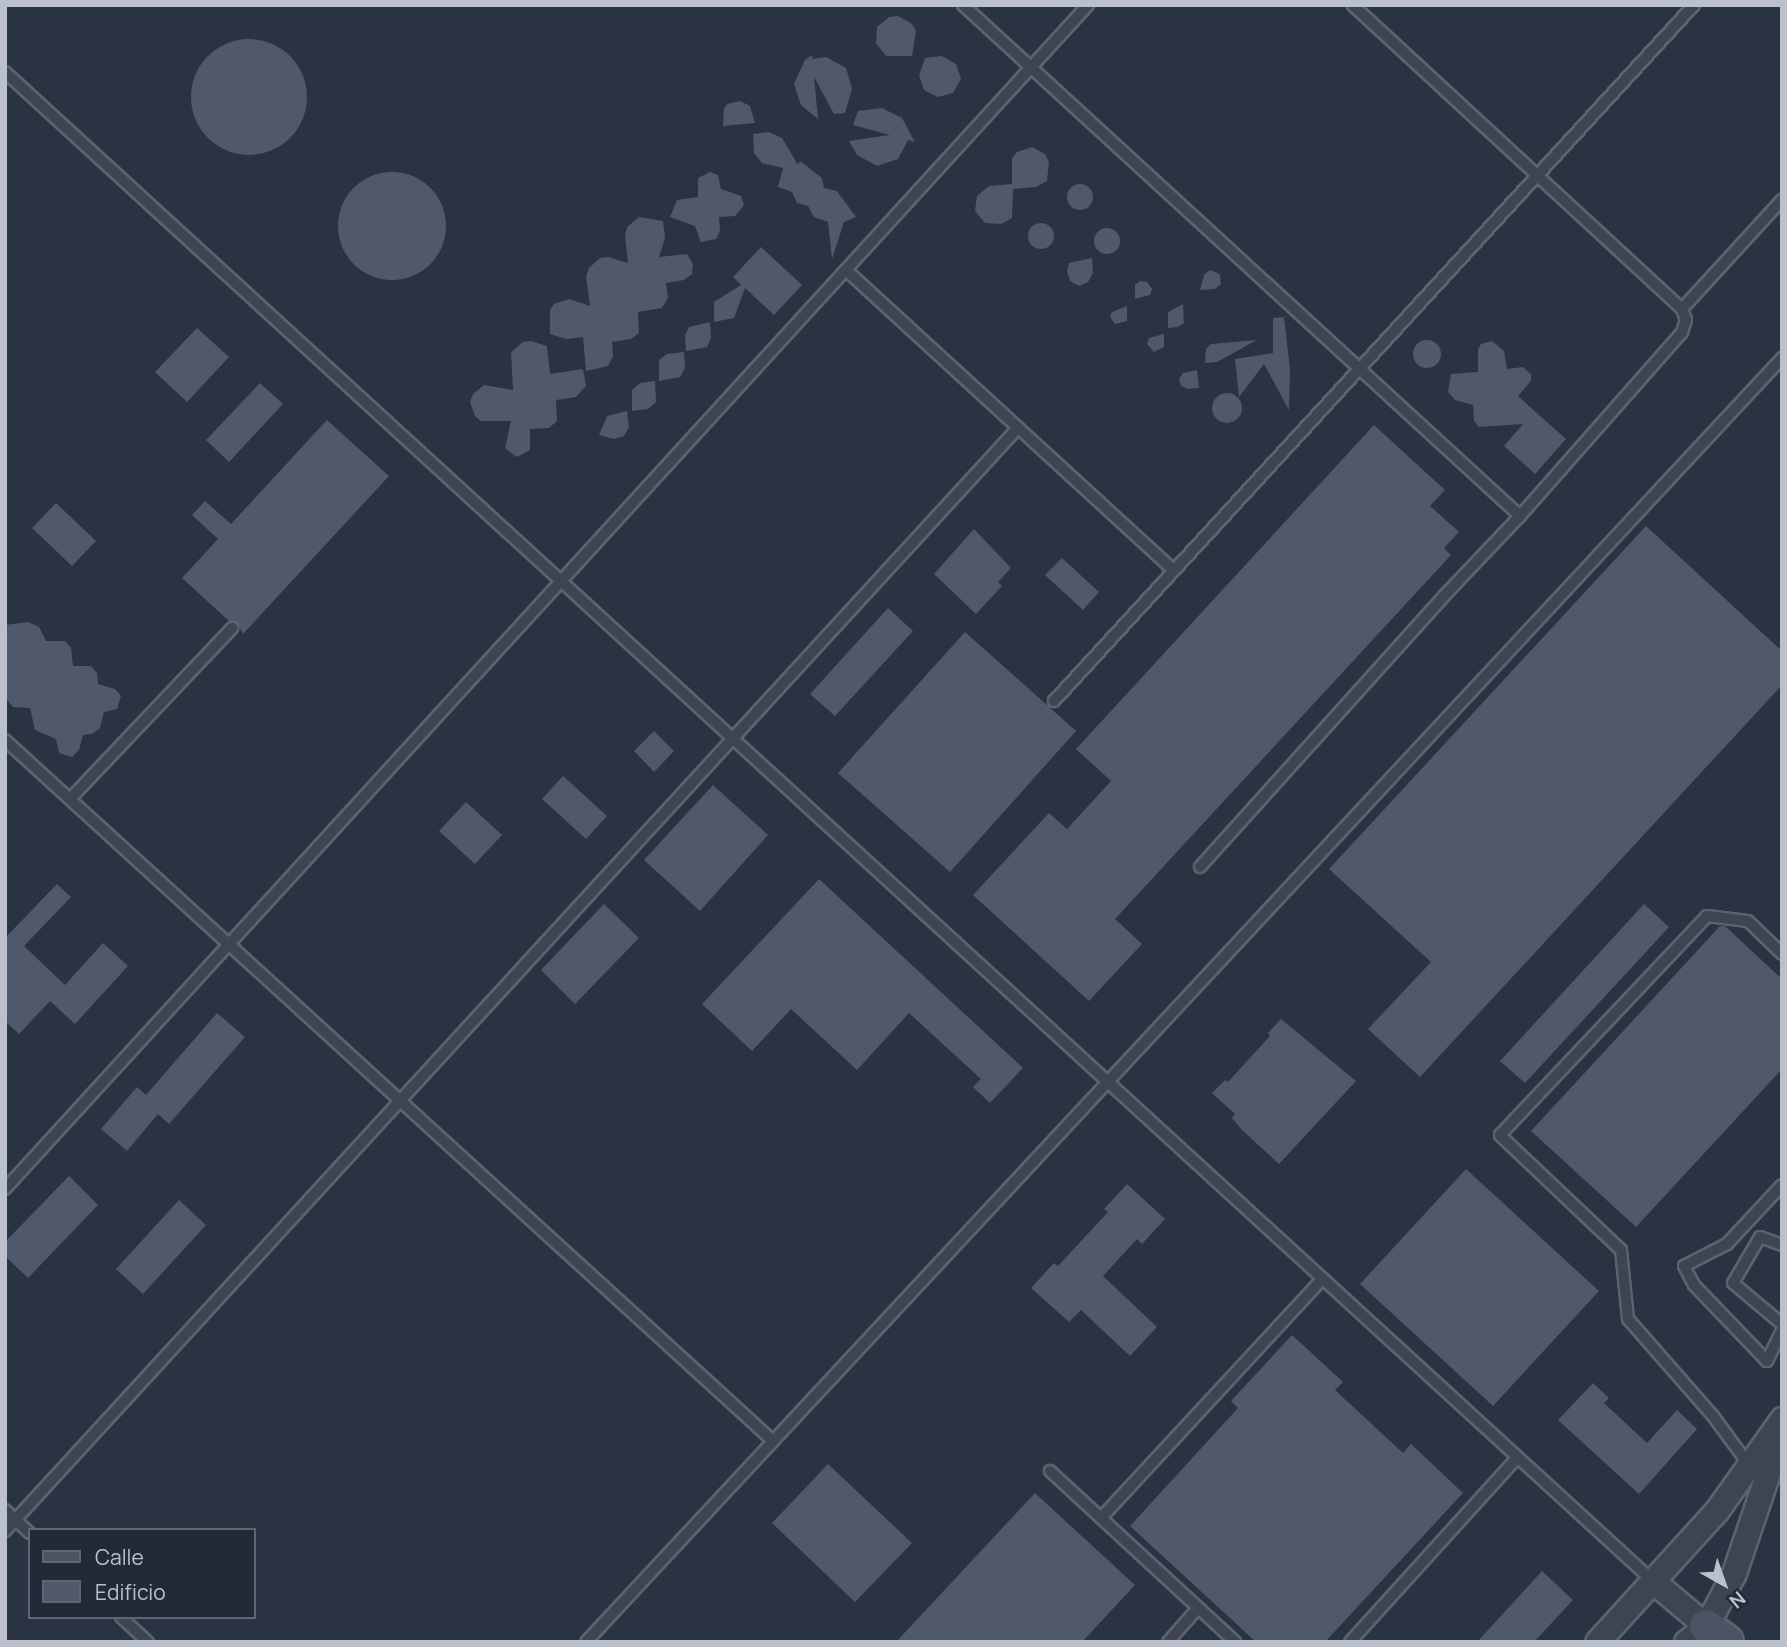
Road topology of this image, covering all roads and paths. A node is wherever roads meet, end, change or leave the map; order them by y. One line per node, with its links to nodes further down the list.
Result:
1 (964, 5): 5 (lane)
2 (1088, 5): 5 (lane)
3 (1353, 5): 7 (lane)
4 (1694, 5): 7 (lane)
5 (1031, 67): 9 (lane); 12 (lane)
6 (5, 72): 16 (lane)
7 (1538, 176): 10 (lane); 12 (lane)
8 (1782, 200): 10 (lane)
9 (846, 270): 13 (lane); 16 (lane)
10 (1682, 309): 14 (lane)
11 (1782, 358): 25 (lane)
12 (1361, 370): 14 (lane); 15 (lane)
13 (1018, 428): 15 (lane); 19 (lane)
14 (1520, 516): 22 (lane)
15 (1173, 570): 18 (lane)
16 (562, 581): 19 (lane); 23 (lane)
17 (232, 628): 21 (lane)
18 (1054, 701)
19 (734, 738): 25 (lane); 26 (lane)
20 (5, 740): 21 (lane)
21 (71, 799): 23 (lane)
22 (1200, 867)
23 (229, 944): 26 (lane); 28 (lane)
24 (1782, 954): 37 (lane)
25 (1108, 1082): 30 (lane); 35 (lane)
26 (400, 1101): 35 (lane); 43 (lane)
27 (1782, 1185): 32 (lane)
28 (5, 1189)
29 (1782, 1245): 31 (lane)
30 (1322, 1279): 36 (lane); 42 (lane)
31 (1782, 1324)
32 (1782, 1330)
33 (1782, 1419): 37 (street)
34 (1782, 1433): 39 (street)
35 (773, 1441): 52 (lane)
36 (1517, 1458): 47 (lane); 55 (lane)
37 (1750, 1467): 39 (street); 41 (street)
38 (1050, 1471): 42 (lane)
39 (1761, 1495): 46 (street)
40 (5, 1510): 43 (lane)
41 (1717, 1510): 46 (street); 47 (street)
42 (1101, 1518): 48 (lane)
43 (16, 1520): 44 (lane); 45 (lane)
44 (5, 1531)
45 (28, 1531)
46 (1748, 1532): 50 (street)
47 (1654, 1583): 50 (street); 56 (street)
48 (1198, 1608): 53 (lane); 54 (lane)
49 (123, 1619): 51 (lane)
50 (1706, 1636)
51 (148, 1642)
52 (586, 1642)
53 (1168, 1642)
54 (1235, 1642)
55 (1350, 1642)
56 (1597, 1642)

